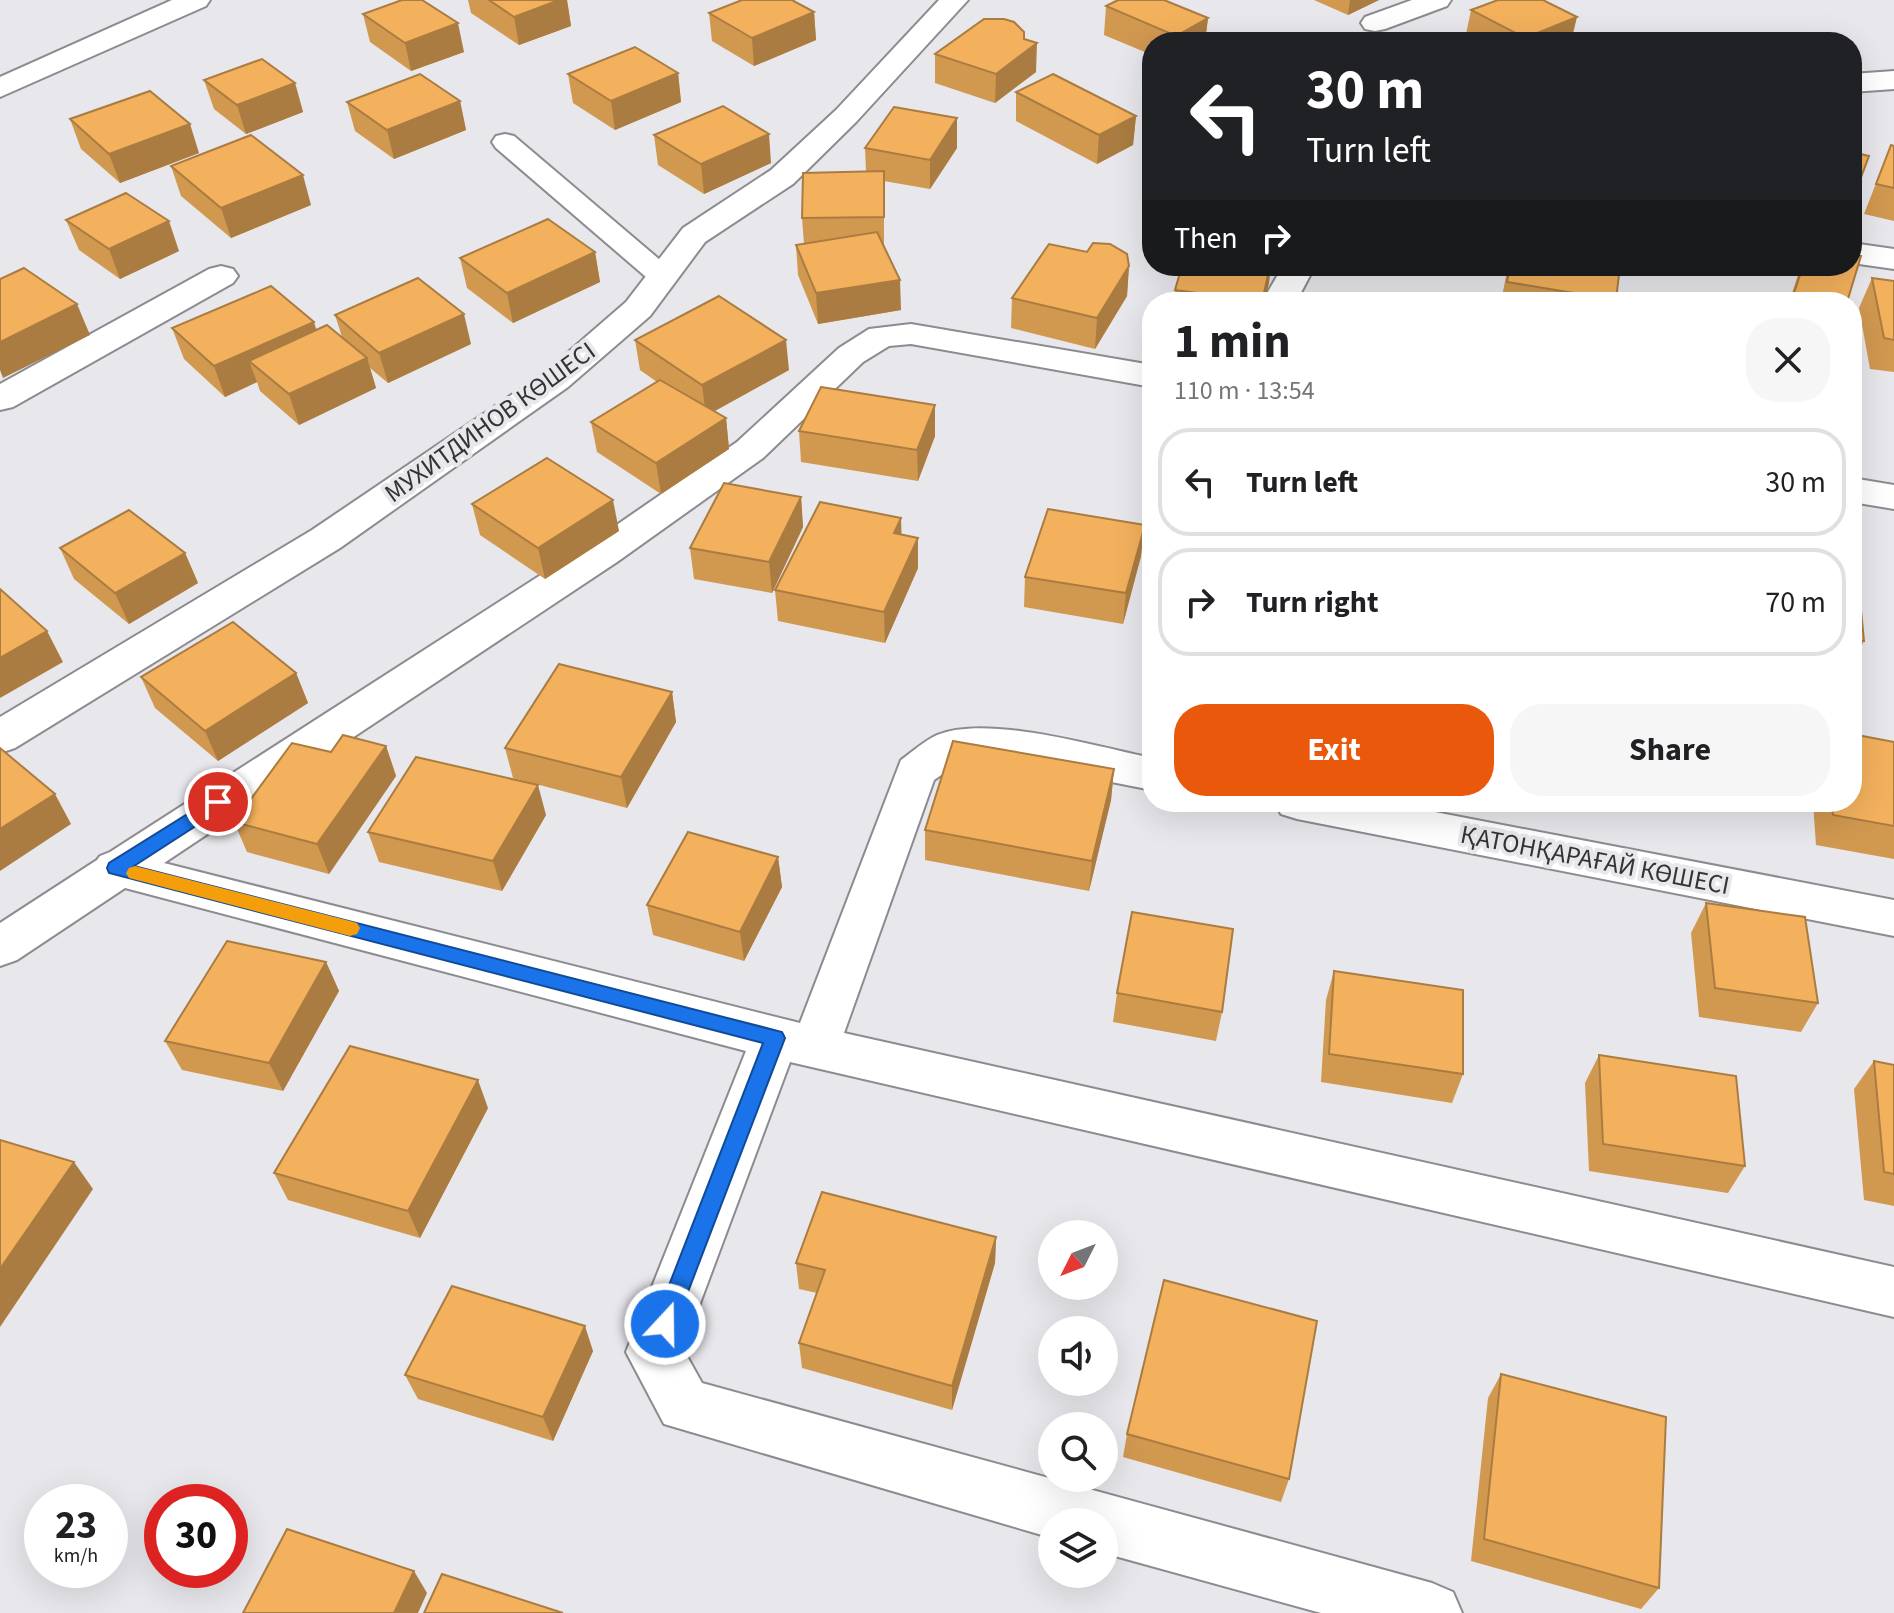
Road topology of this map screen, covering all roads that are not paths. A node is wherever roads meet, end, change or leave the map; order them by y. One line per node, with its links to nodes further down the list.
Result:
1 (196, 0): 7 (street)
2 (954, 0): 12 (street, МУХИТДИНОВ КӨШЕСІ)
3 (1437, 0): 4 (street)
4 (1375, 23)
5 (1894, 80): 6 (street)
6 (1862, 82)
7 (0, 88)
8 (505, 142): 12 (lane)
9 (1862, 254): 10 (street)
10 (1894, 259)
11 (221, 276): 14 (street)
12 (663, 277): 17 (street, МУХИТДИНОВ КӨШЕСІ)
13 (1142, 374): 20 (street)
14 (0, 399)
15 (1862, 492): 16 (street)
16 (1894, 497)
17 (0, 737)
18 (1142, 772): 23 (street)
19 (1348, 812): 21 (street, ҚАТОНҚАРАҒАЙ КӨШЕСІ)
20 (116, 868): 22 (street); 23 (street)
21 (1894, 918)
22 (0, 947)
23 (795, 1042): 24 (street); 25 (street)
24 (1894, 1292)
25 (1048, 1508)
26 (1118, 1528): 27 (street)
27 (1432, 1613)

